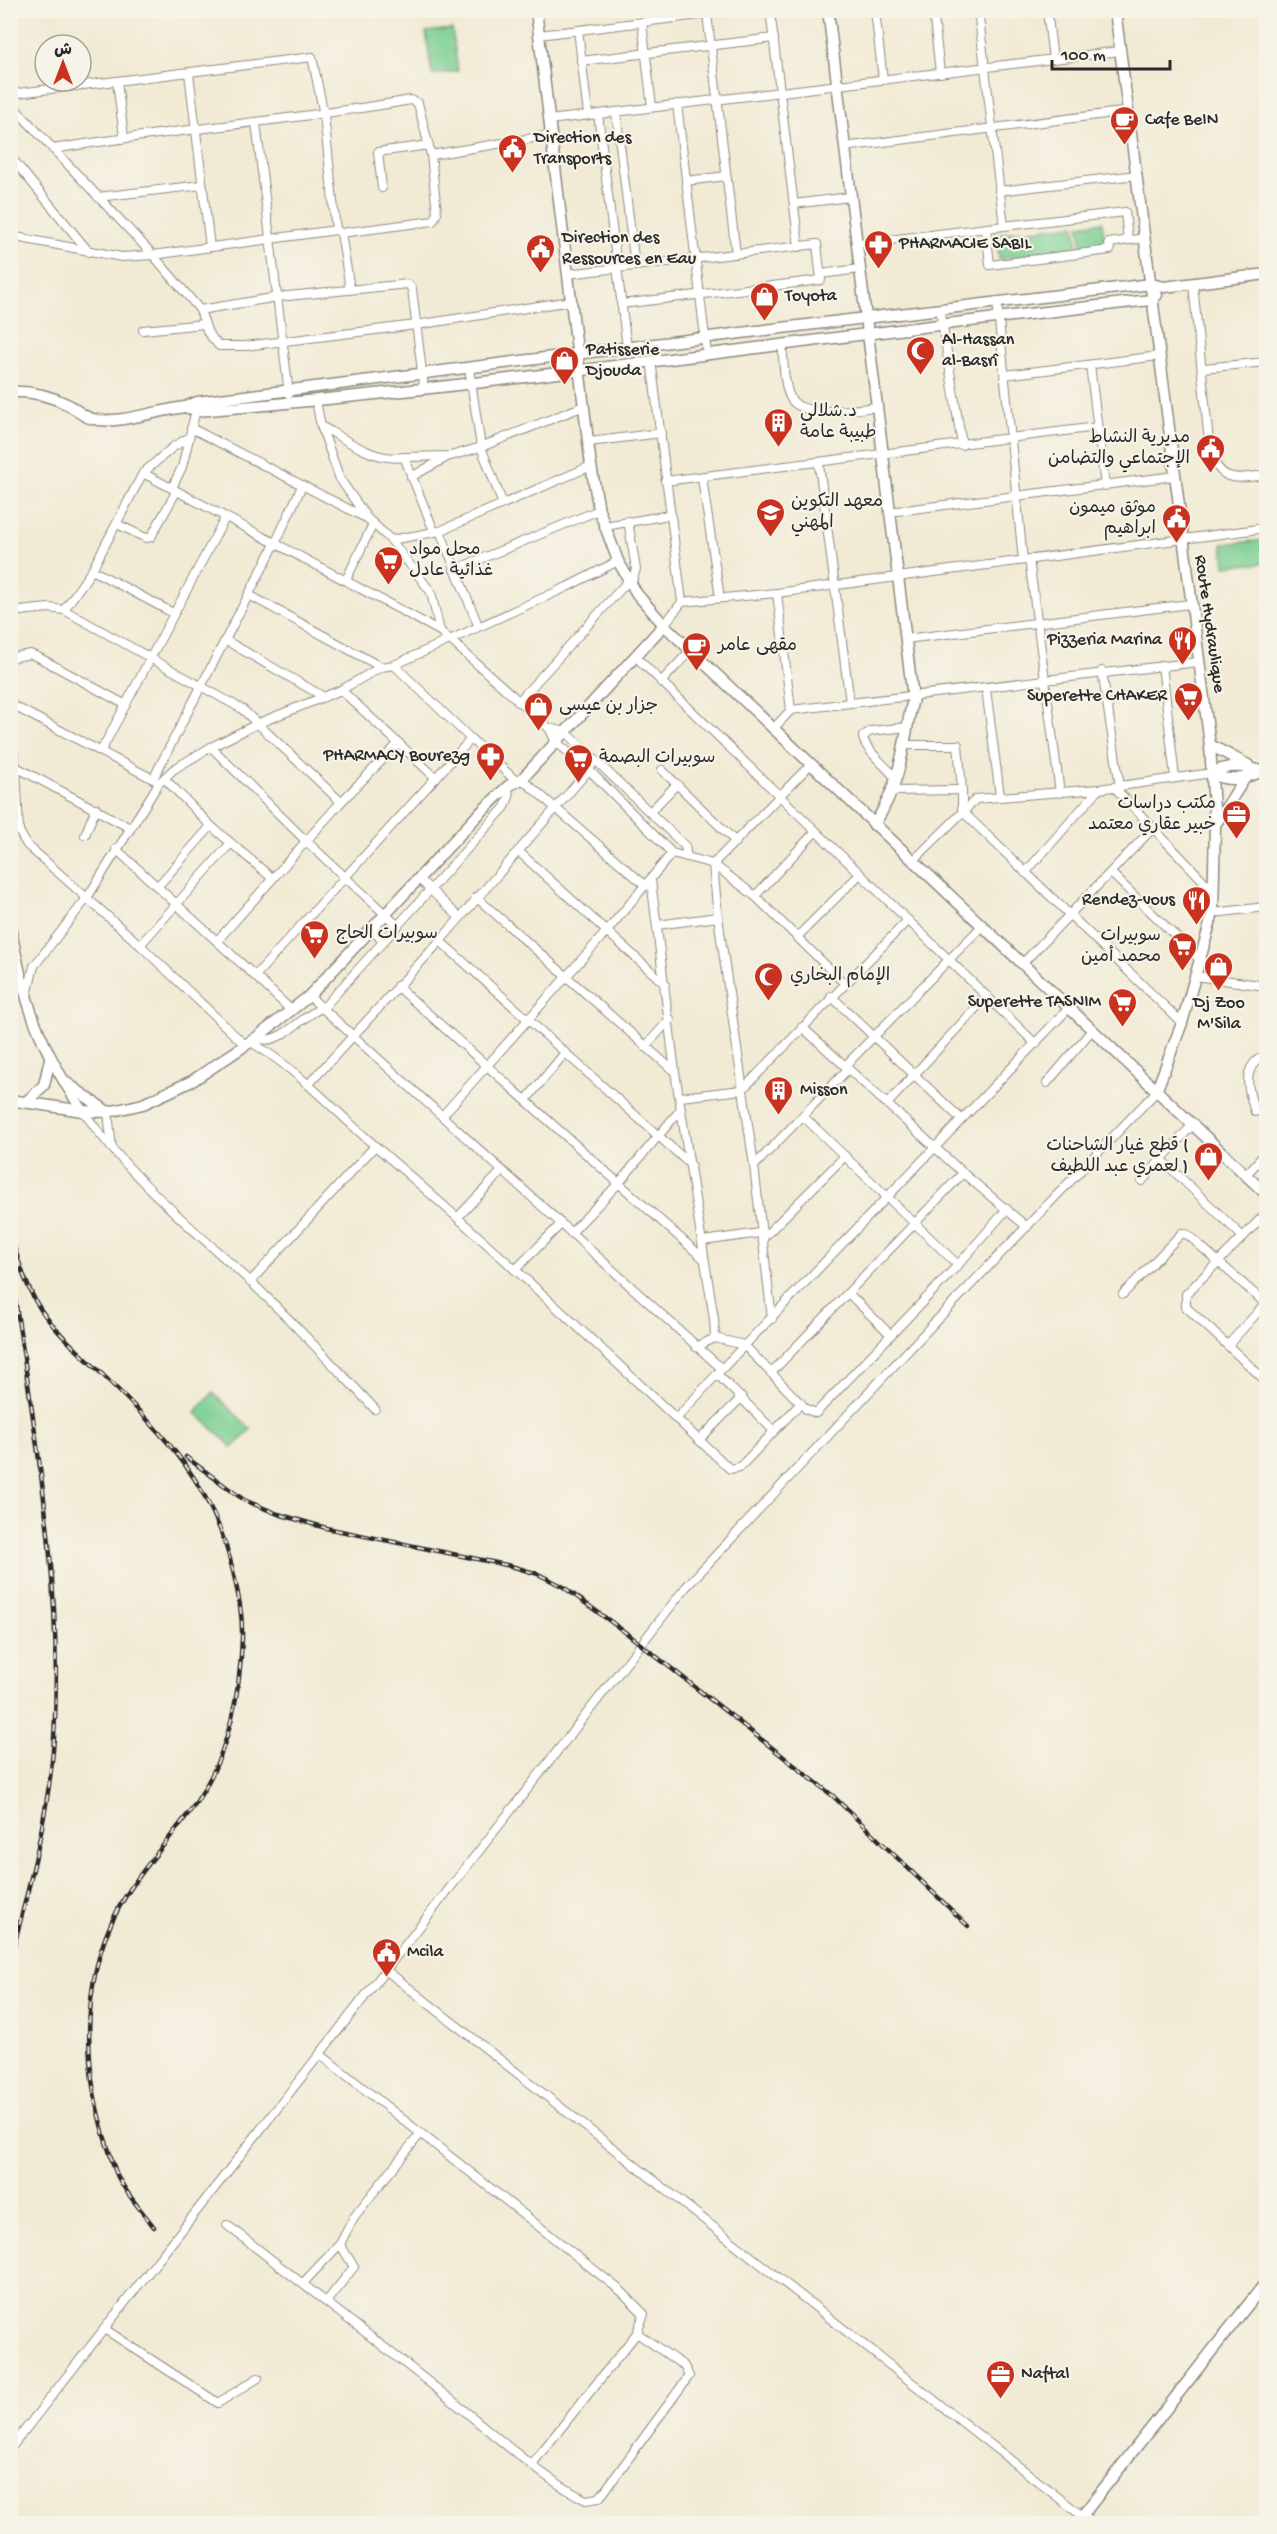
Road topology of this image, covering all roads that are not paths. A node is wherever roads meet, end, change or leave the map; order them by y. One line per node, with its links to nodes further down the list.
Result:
1 (536, 10): 13 (street)
2 (739, 10): 10 (street)
3 (770, 10): 14 (street)
4 (828, 10): 25 (street)
5 (875, 10): 23 (street)
6 (933, 10): 22 (street)
7 (978, 10): 20 (street)
8 (1047, 10): 18 (street)
9 (1115, 10): 16 (street, Route Hydraulique)
10 (707, 14): 11 (street); 15 (street)
11 (642, 22): 12 (street); 17 (street)
12 (578, 30): 13 (street); 19 (street)
13 (539, 35): 37 (street)
14 (774, 38): 15 (street); 26 (street)
15 (711, 46): 17 (street); 28 (street)
16 (1120, 51): 18 (street); 32 (street, Route Hydraulique)
17 (646, 53): 19 (street); 31 (street)
18 (1053, 59): 20 (street)
19 (581, 61): 36 (street)
20 (985, 68): 22 (street); 40 (street)
21 (189, 73): 24 (street); 35 (street); 39 (street)
22 (940, 73): 23 (street)
23 (883, 80): 25 (street)
24 (117, 81): 27 (street); 42 (street)
25 (837, 85): 26 (street); 44 (street)
26 (780, 92): 28 (street); 56 (street)
27 (10, 94)
28 (717, 100): 30 (street); 49 (street)
29 (10, 103): 45 (street)
30 (677, 104): 31 (street); 50 (street)
31 (652, 107): 33 (street)
32 (1129, 111): 40 (street); 48 (street, Route Hydraulique)
33 (616, 112): 34 (street); 73 (street)
34 (598, 114): 36 (street); 74 (street)
35 (324, 115): 38 (street); 43 (street); 61 (street)
36 (588, 115): 37 (street)
37 (549, 120): 41 (street)
38 (256, 123): 39 (street); 64 (street)
39 (195, 130): 42 (street); 51 (street)
40 (992, 130): 44 (street); 53 (street)
41 (551, 135): 46 (street); 76 (street)
42 (124, 137): 45 (street)
43 (429, 145): 46 (street); 52 (street)
44 (844, 147): 55 (street)
45 (53, 149): 54 (street)
46 (431, 155): 61 (street)
47 (10, 156): 69 (street)
48 (1137, 175): 53 (street); 57 (street, Route Hydraulique)
49 (726, 176): 50 (street); 70 (street)
50 (686, 181): 72 (street)
51 (202, 185): 54 (street); 67 (street)
52 (382, 188)
53 (999, 191): 59 (street)
54 (98, 197): 71 (street)
55 (850, 197): 56 (street); 66 (street)
56 (794, 204): 68 (street)
57 (1143, 220): 58 (street); 63 (street, Route Hydraulique)
58 (1126, 222): 59 (street); 65 (street)
59 (1004, 226): 60 (street)
60 (986, 228): 65 (street); 66 (street)
61 (339, 232): 64 (street); 82 (street)
62 (10, 236): 69 (street)
63 (1145, 238): 65 (street); 79 (street, Route Hydraulique)
64 (272, 240): 67 (street); 84 (street)
65 (1128, 240)
66 (856, 244): 75 (street)
67 (210, 247): 71 (street)
68 (799, 247): 70 (street); 77 (street)
69 (89, 252): 71 (street)
70 (736, 254): 72 (street)
71 (153, 255): 90 (street)
72 (696, 259): 73 (street); 83 (street)
73 (634, 266): 74 (street)
74 (617, 268): 76 (street); 88 (street)
75 (859, 269): 77 (street); 92 (street)
76 (568, 274): 85 (street)
77 (821, 274): 83 (street)
78 (1266, 274): 80 (street)
79 (1151, 284): 81 (street); 86 (street, Route Hydraulique); 87 (street)
80 (1193, 284): 81 (street); 109 (street)
81 (1164, 287): 86 (street)
82 (350, 289): 84 (street); 95 (street)
83 (700, 295): 88 (street); 98 (street)
84 (278, 297): 90 (street); 99 (street)
85 (571, 300): 95 (street); 102 (street)
86 (1152, 300): 91 (street); 104 (street, Route Hydraulique)
87 (997, 302): 89 (street); 91 (street)
88 (621, 304): 101 (street)
89 (940, 309): 92 (street); 93 (street)
90 (200, 310): 94 (street)
91 (999, 316): 93 (street); 112 (street)
92 (865, 318): 97 (street); 98 (street)
93 (943, 323): 97 (street); 129 (street)
94 (204, 324): 96 (street); 99 (street)
95 (416, 325): 99 (street); 111 (street)
96 (143, 330)
97 (868, 333): 100 (street); 121 (street)
98 (705, 338): 101 (street); 103 (street)
99 (283, 340): 116 (street)
100 (782, 344): 103 (street); 121 (street)
101 (627, 348): 102 (street)
102 (579, 354): 108 (street); 110 (street)
103 (707, 354): 105 (street)
104 (1159, 356): 107 (street); 139 (street, Route Hydraulique)
105 (651, 360): 110 (street); 125 (street)
106 (1266, 362): 109 (street)
107 (1090, 365): 112 (street); 123 (street)
108 (469, 368): 111 (street); 113 (street)
109 (1203, 368): 137 (street)
110 (580, 369): 113 (street); 120 (street)
111 (422, 374): 114 (street); 116 (street)
112 (1005, 375): 127 (street)
113 (471, 384): 114 (street); 130 (street)
114 (424, 388): 117 (street)
115 (10, 392): 119 (street)
116 (289, 392): 118 (street); 119 (street)
117 (315, 401): 118 (street); 122 (street)
118 (291, 404): 119 (street)
119 (197, 406): 124 (street)
120 (584, 406): 128 (street); 130 (street)
121 (876, 407): 132 (street)
122 (321, 426): 133 (street); 151 (street)
123 (1097, 427): 127 (street); 143 (street)
124 (191, 428): 126 (street); 142 (street)
125 (661, 433): 128 (street); 141 (street)
126 (188, 438): 136 (street); 144 (street)
127 (1012, 439): 129 (street); 145 (street)
128 (589, 442): 135 (street)
129 (962, 445): 132 (street)
130 (481, 447): 131 (street); 146 (street)
131 (450, 456): 133 (street); 138 (street)
132 (881, 456): 134 (street); 148 (street)
133 (404, 457): 138 (street)
134 (819, 464): 140 (street); 167 (street)
135 (591, 466): 146 (street); 147 (street)
136 (143, 473): 144 (street); 153 (street)
137 (1266, 475)
138 (411, 477): 156 (street)
139 (1175, 477): 143 (street); 158 (street, Route Hydraulique)
140 (702, 478): 141 (street); 170 (street)
141 (665, 481): 149 (street)
142 (302, 486): 151 (street); 159 (street)
143 (1105, 486): 145 (street)
144 (174, 490): 150 (street); 153 (street)
145 (1015, 496): 148 (street); 160 (street)
146 (502, 502): 156 (street)
147 (599, 510): 154 (street); 163 (street)
148 (889, 512): 164 (street)
149 (669, 515): 152 (street); 171 (street)
150 (225, 518): 159 (street); 176 (street)
151 (370, 521): 157 (street); 165 (street)
152 (628, 521): 154 (street); 166 (street)
153 (117, 524): 162 (street)
154 (605, 526): 161 (street)
155 (1266, 528): 158 (street)
156 (437, 531): 157 (street); 163 (street)
157 (391, 540): 174 (street)
158 (1182, 540): 160 (street); 172 (street, Route Hydraulique)
159 (275, 544): 165 (street); 169 (street)
160 (1026, 559): 164 (street); 177 (street)
161 (618, 561): 166 (street); 178 (street)
162 (92, 570): 173 (street); 176 (street)
163 (454, 570): 178 (street)
164 (897, 576): 167 (street); 183 (street)
165 (346, 580): 180 (street)
166 (629, 583): 179 (street); 201 (street)
167 (835, 586): 168 (street); 202 (street)
168 (777, 593): 170 (street); 205 (street)
169 (249, 595): 184 (street); 192 (street)
170 (720, 598): 171 (street)
171 (682, 602): 179 (street)
172 (1190, 604): 177 (street); 189 (street, Route Hydraulique)
173 (64, 610): 175 (street); 188 (street)
174 (436, 610): 180 (street); 181 (street)
175 (10, 612)
176 (173, 613): 188 (street)
177 (1037, 622): 183 (street); 194 (street)
178 (478, 625): 182 (street)
179 (664, 625): 185 (street); 186 (street)
180 (426, 626): 181 (street)
181 (440, 631): 182 (street)
182 (449, 639): 190 (street); 201 (street)
183 (906, 639): 200 (street)
184 (225, 640): 196 (street); 199 (street)
185 (692, 650): 195 (street); 209 (street)
186 (636, 657): 195 (street); 211 (street)
187 (10, 658): 204 (street)
188 (149, 658): 196 (street); 204 (street)
189 (1198, 662): 191 (street); 216 (street, Route Hydraulique)
190 (394, 665): 192 (street); 212 (street)
191 (1162, 665): 193 (street); 228 (street)
192 (381, 667): 198 (street)
193 (1102, 671): 194 (street); 234 (street)
194 (1045, 679): 197 (street); 238 (street)
195 (662, 682): 240 (street)
196 (201, 686): 206 (street); 231 (street)
197 (986, 689): 200 (street); 239 (street)
198 (341, 690): 199 (street); 214 (street)
199 (324, 697): 206 (street)
200 (913, 698): 202 (street); 207 (street)
201 (518, 702): 208 (street)
202 (850, 703): 205 (street)
203 (10, 704): 218 (street)
204 (126, 705): 218 (street)
205 (791, 710): 209 (street)
206 (259, 723): 217 (street); 241 (street)
207 (908, 727): 215 (street); 230 (street)
208 (549, 728): 211 (street); 213 (street)
209 (774, 728): 220 (street)
210 (10, 730): 221 (street)
211 (566, 732): 213 (street); 219 (street)
212 (471, 739): 227 (street); 232 (street)
213 (556, 742): 224 (street); 232 (street)
214 (399, 743): 227 (street); 241 (street)
215 (906, 745): 230 (street); 236 (street)
216 (1210, 745): 222 (street); 226 (street, Route Hydraulique)
217 (211, 747): 231 (street); 254 (street)
218 (101, 751): 231 (street)
219 (595, 760): 224 (street); 245 (street)
220 (811, 764): 240 (street); 246 (street)
221 (16, 767): 242 (street); 276 (street)
222 (1251, 767): 225 (street); 226 (street)
223 (662, 770): 233 (street)
224 (588, 771): 243 (street); 260 (street)
225 (1265, 772): 229 (street)
226 (1212, 773): 228 (street); 229 (street); 247 (street, Route Hydraulique)
227 (436, 778): 267 (street)
228 (1175, 778): 234 (street)
229 (1245, 778): 247 (street)
230 (896, 779): 237 (street)
231 (159, 781): 248 (street); 249 (street)
232 (515, 782): 243 (street); 251 (street); 255 (street)
233 (677, 784): 245 (street); 256 (street)
234 (1117, 786): 235 (street); 250 (street)
235 (1099, 789): 238 (street); 264 (street)
236 (962, 790): 237 (street); 244 (street)
237 (893, 791): 246 (street)
238 (1060, 793): 239 (street)
239 (1000, 796): 244 (street)
240 (780, 798): 252 (street); 256 (street)
241 (341, 802): 254 (street)
242 (96, 808): 249 (street); 253 (street)
243 (556, 808): 259 (street); 270 (street)
244 (962, 811): 262 (street); 264 (street)
245 (650, 812): 261 (street)
246 (874, 825): 262 (street)
247 (1215, 825): 273 (street, Route Hydraulique)
248 (211, 826): 257 (street); 271 (street)
249 (130, 828): 258 (street)
250 (1152, 829): 265 (street); 273 (street)
251 (464, 831): 255 (street); 269 (street)
252 (816, 831): 266 (street); 274 (street)
253 (85, 835)
254 (306, 841): 267 (street); 268 (street)
255 (476, 841): 272 (street)
256 (736, 842): 263 (street)
257 (231, 843): 268 (street); 277 (street)
258 (116, 849): 271 (street); 276 (street)
259 (518, 851): 275 (street); 290 (street)
260 (672, 853): 261 (street); 270 (street)
261 (687, 857): 263 (street)
262 (914, 860): 288 (street)
263 (713, 864): 274 (street); 283 (street)
264 (1025, 873): 281 (street)
265 (1111, 873): 281 (street); 297 (street)
266 (860, 874): 284 (street); 291 (street)
267 (344, 876): 280 (street); 302 (street)
268 (272, 878): 292 (street)
269 (418, 878): 272 (street); 280 (street)
270 (648, 883): 286 (street); 290 (street)
271 (158, 886): 277 (street)
272 (430, 890): 282 (street); 287 (street)
273 (1214, 892): 279 (street, Route Hydraulique)
274 (755, 896): 291 (street)
275 (476, 897): 282 (street); 301 (street)
276 (87, 898): 295 (street); 300 (street)
277 (175, 904): 292 (street); 295 (street)
278 (1266, 907): 279 (street)
279 (1213, 913): 297 (street, Route Hydraulique)
280 (385, 915): 287 (street); 289 (street)
281 (1069, 916): 298 (street); 317 (street)
282 (459, 917): 293 (street)
283 (717, 918): 286 (street); 335 (street)
284 (908, 920): 296 (street); 305 (street)
285 (10, 924): 299 (street)
286 (657, 925): 304 (street)
287 (398, 926): 294 (street)
288 (982, 926): 296 (street); 298 (street)
289 (373, 930): 294 (street); 308 (street)
290 (607, 931): 301 (street); 304 (street)
291 (797, 937): 305 (street)
292 (216, 941): 302 (street)
293 (440, 941): 306 (street); 315 (street)
294 (383, 942): 312 (street)
295 (140, 945): 322 (street)
296 (951, 959): 310 (street); 321 (street)
297 (1200, 960): 303 (street, Route Hydraulique)
298 (1022, 964): 313 (street)
299 (17, 965): 300 (street); 311 (street)
300 (34, 966): 311 (street)
301 (566, 975): 315 (street); 324 (street)
302 (255, 976): 314 (street)
303 (1195, 976): 307 (street); 317 (street, Route Hydraulique)
304 (665, 984): 316 (street)
305 (845, 984): 309 (street)
306 (397, 986): 320 (street); 328 (street)
307 (1266, 986)
308 (309, 996): 312 (street); 314 (street)
309 (831, 996): 318 (street); 321 (street)
310 (987, 996): 323 (street); 331 (street)
311 (26, 999): 327 (street)
312 (324, 1007): 320 (street); 322 (street)
313 (1068, 1009): 319 (street); 323 (street)
314 (292, 1011): 322 (street)
315 (526, 1019): 325 (street); 328 (street)
316 (670, 1019): 324 (street); 330 (street)
317 (1182, 1023): 336 (street, Route Hydraulique)
318 (802, 1027): 329 (street); 335 (street)
319 (1092, 1030): 333 (street); 336 (street)
320 (351, 1035): 334 (street); 346 (street)
321 (876, 1037): 329 (street); 331 (street)
322 (250, 1041): 334 (street); 344 (street)
323 (1036, 1044): 348 (street)
324 (645, 1047): 330 (street)
325 (564, 1054): 339 (street); 350 (street)
326 (1266, 1055): 345 (street)
327 (50, 1058): 332 (street); 340 (street)
328 (486, 1065): 339 (street); 346 (street)
329 (846, 1068): 341 (street); 347 (street)
330 (675, 1072): 337 (street)
331 (914, 1074): 341 (street); 348 (street)
332 (59, 1077): 343 (street); 344 (street)
333 (1047, 1083)
334 (309, 1084): 351 (street)
335 (742, 1090): 337 (street); 358 (street)
336 (1156, 1092): 349 (street); 371 (street)
337 (681, 1097): 342 (street)
338 (10, 1100): 340 (street)
339 (526, 1100): 363 (street)
340 (26, 1102): 343 (street)
341 (888, 1102): 352 (street)
342 (681, 1108): 350 (street); 357 (street)
343 (83, 1111): 344 (street); 353 (street)
344 (108, 1112): 353 (street)
345 (1255, 1112)
346 (443, 1115): 359 (street)
347 (804, 1117): 355 (street); 358 (street)
348 (961, 1119): 352 (street)
349 (1194, 1123): 356 (street); 361 (street)
350 (659, 1137): 357 (street); 363 (street)
351 (375, 1146): 368 (street); 380 (street)
352 (936, 1146): 360 (street); 365 (street)
353 (112, 1149): 380 (street)
354 (1266, 1152): 361 (street)
355 (845, 1156): 365 (street); 373 (street)
356 (1162, 1160): 362 (street); 374 (street)
357 (691, 1165): 375 (street)
358 (753, 1166): 373 (street)
359 (501, 1172): 368 (street); 369 (street)
360 (963, 1173): 366 (street); 370 (street)
361 (1246, 1174): 364 (street)
362 (1142, 1181)
363 (618, 1184): 372 (street); 376 (street)
364 (1266, 1194)
365 (887, 1197): 370 (street); 384 (street)
366 (1006, 1209): 371 (street); 378 (street)
367 (1266, 1213): 374 (street)
368 (458, 1217): 379 (street)
369 (561, 1224): 372 (street); 379 (street)
370 (916, 1224): 378 (street); 381 (street)
371 (1027, 1227): 399 (street)
372 (571, 1233): 389 (street)
373 (761, 1236): 375 (street); 384 (street)
374 (1243, 1237): 377 (street)
375 (703, 1241): 376 (street)
376 (704, 1259): 386 (street)
377 (1220, 1262): 382 (street); 383 (street); 387 (street)
378 (958, 1265): 385 (street)
379 (515, 1270): 396 (street)
380 (250, 1282): 395 (street)
381 (848, 1293): 385 (street); 391 (street)
382 (1122, 1294)
383 (1266, 1303): 387 (street)
384 (772, 1319): 388 (street)
385 (890, 1334): 394 (street)
386 (714, 1338): 388 (street); 389 (street)
387 (1228, 1344): 392 (street)
388 (744, 1345): 390 (street); 391 (street)
389 (696, 1347): 390 (street)
390 (719, 1371): 393 (street); 396 (street)
391 (771, 1373): 394 (street)
392 (1266, 1381)
393 (742, 1397): 397 (street); 398 (street)
394 (801, 1403): 397 (street)
395 (375, 1409)
396 (676, 1419): 398 (street)
397 (774, 1431): 398 (street)
398 (699, 1440)
399 (387, 1971): 400 (street); 412 (street)
400 (321, 2055): 401 (street); 407 (street)
401 (420, 2134): 403 (street); 408 (street)
402 (227, 2225): 404 (street)
403 (340, 2244): 404 (street); 406 (street)
404 (304, 2282): 406 (street)
405 (1266, 2282): 412 (street)
406 (326, 2302): 411 (street)
407 (106, 2330): 409 (street); 410 (street)
408 (637, 2333): 411 (street); 411 (street)
409 (258, 2378)
410 (10, 2449)
411 (532, 2464)
412 (1083, 2521)

